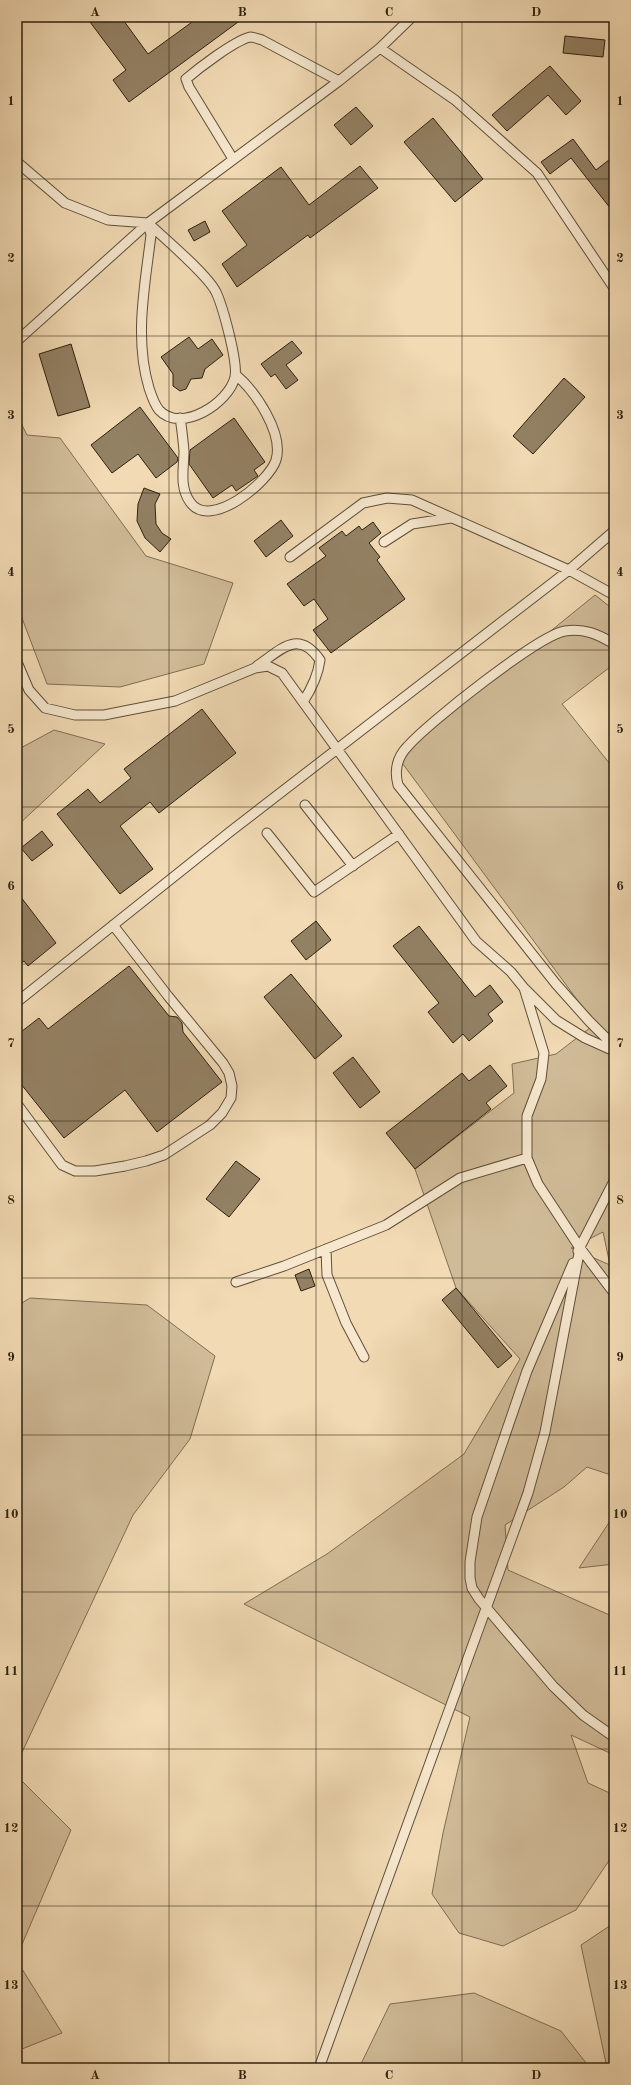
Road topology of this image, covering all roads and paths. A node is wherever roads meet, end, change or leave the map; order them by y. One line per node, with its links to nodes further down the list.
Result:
1 (412, 17): 2 (lane)
2 (380, 48): 3 (lane); 7 (lane)
3 (338, 81): 4 (lane); 4 (lane)
4 (233, 159): 6 (lane)
5 (17, 162): 6 (lane)
6 (148, 223): 8 (lane); 9 (lane); 10 (lane)
7 (614, 288)
8 (17, 341)
9 (236, 375): 10 (lane); 10 (lane)
10 (180, 418)
11 (451, 518): 13 (lane); 14 (lane); 15 (lane)
12 (614, 531): 15 (lane)
13 (384, 542)
14 (290, 557)
15 (569, 570): 16 (lane); 25 (lane)
16 (614, 595)
17 (614, 644): 33 (lane)
18 (279, 651): 20 (lane); 21 (lane); 22 (lane)
19 (17, 662): 20 (lane)
20 (254, 668): 21 (lane)
21 (275, 670): 23 (lane)
22 (313, 686): 23 (lane); 24 (lane)
23 (292, 687): 24 (lane)
24 (303, 702): 25 (lane)
25 (338, 749): 28 (lane); 30 (lane)
26 (305, 805): 29 (lane)
27 (267, 833): 29 (lane)
28 (399, 834): 29 (lane); 31 (lane)
29 (353, 866)
30 (113, 925): 32 (lane); 35 (lane)
31 (524, 988): 34 (lane); 36 (lane)
32 (17, 1002)
33 (614, 1046)
34 (614, 1051)
35 (17, 1104)
36 (527, 1158): 38 (lane); 39 (lane)
37 (614, 1181): 38 (lane)
38 (580, 1248): 41 (lane); 43 (lane); 43 (lane)
39 (326, 1250): 40 (lane); 42 (lane)
40 (236, 1282)
41 (614, 1293)
42 (364, 1357)
43 (486, 1608): 44 (lane); 45 (lane)
44 (614, 1737)
45 (319, 2068)

